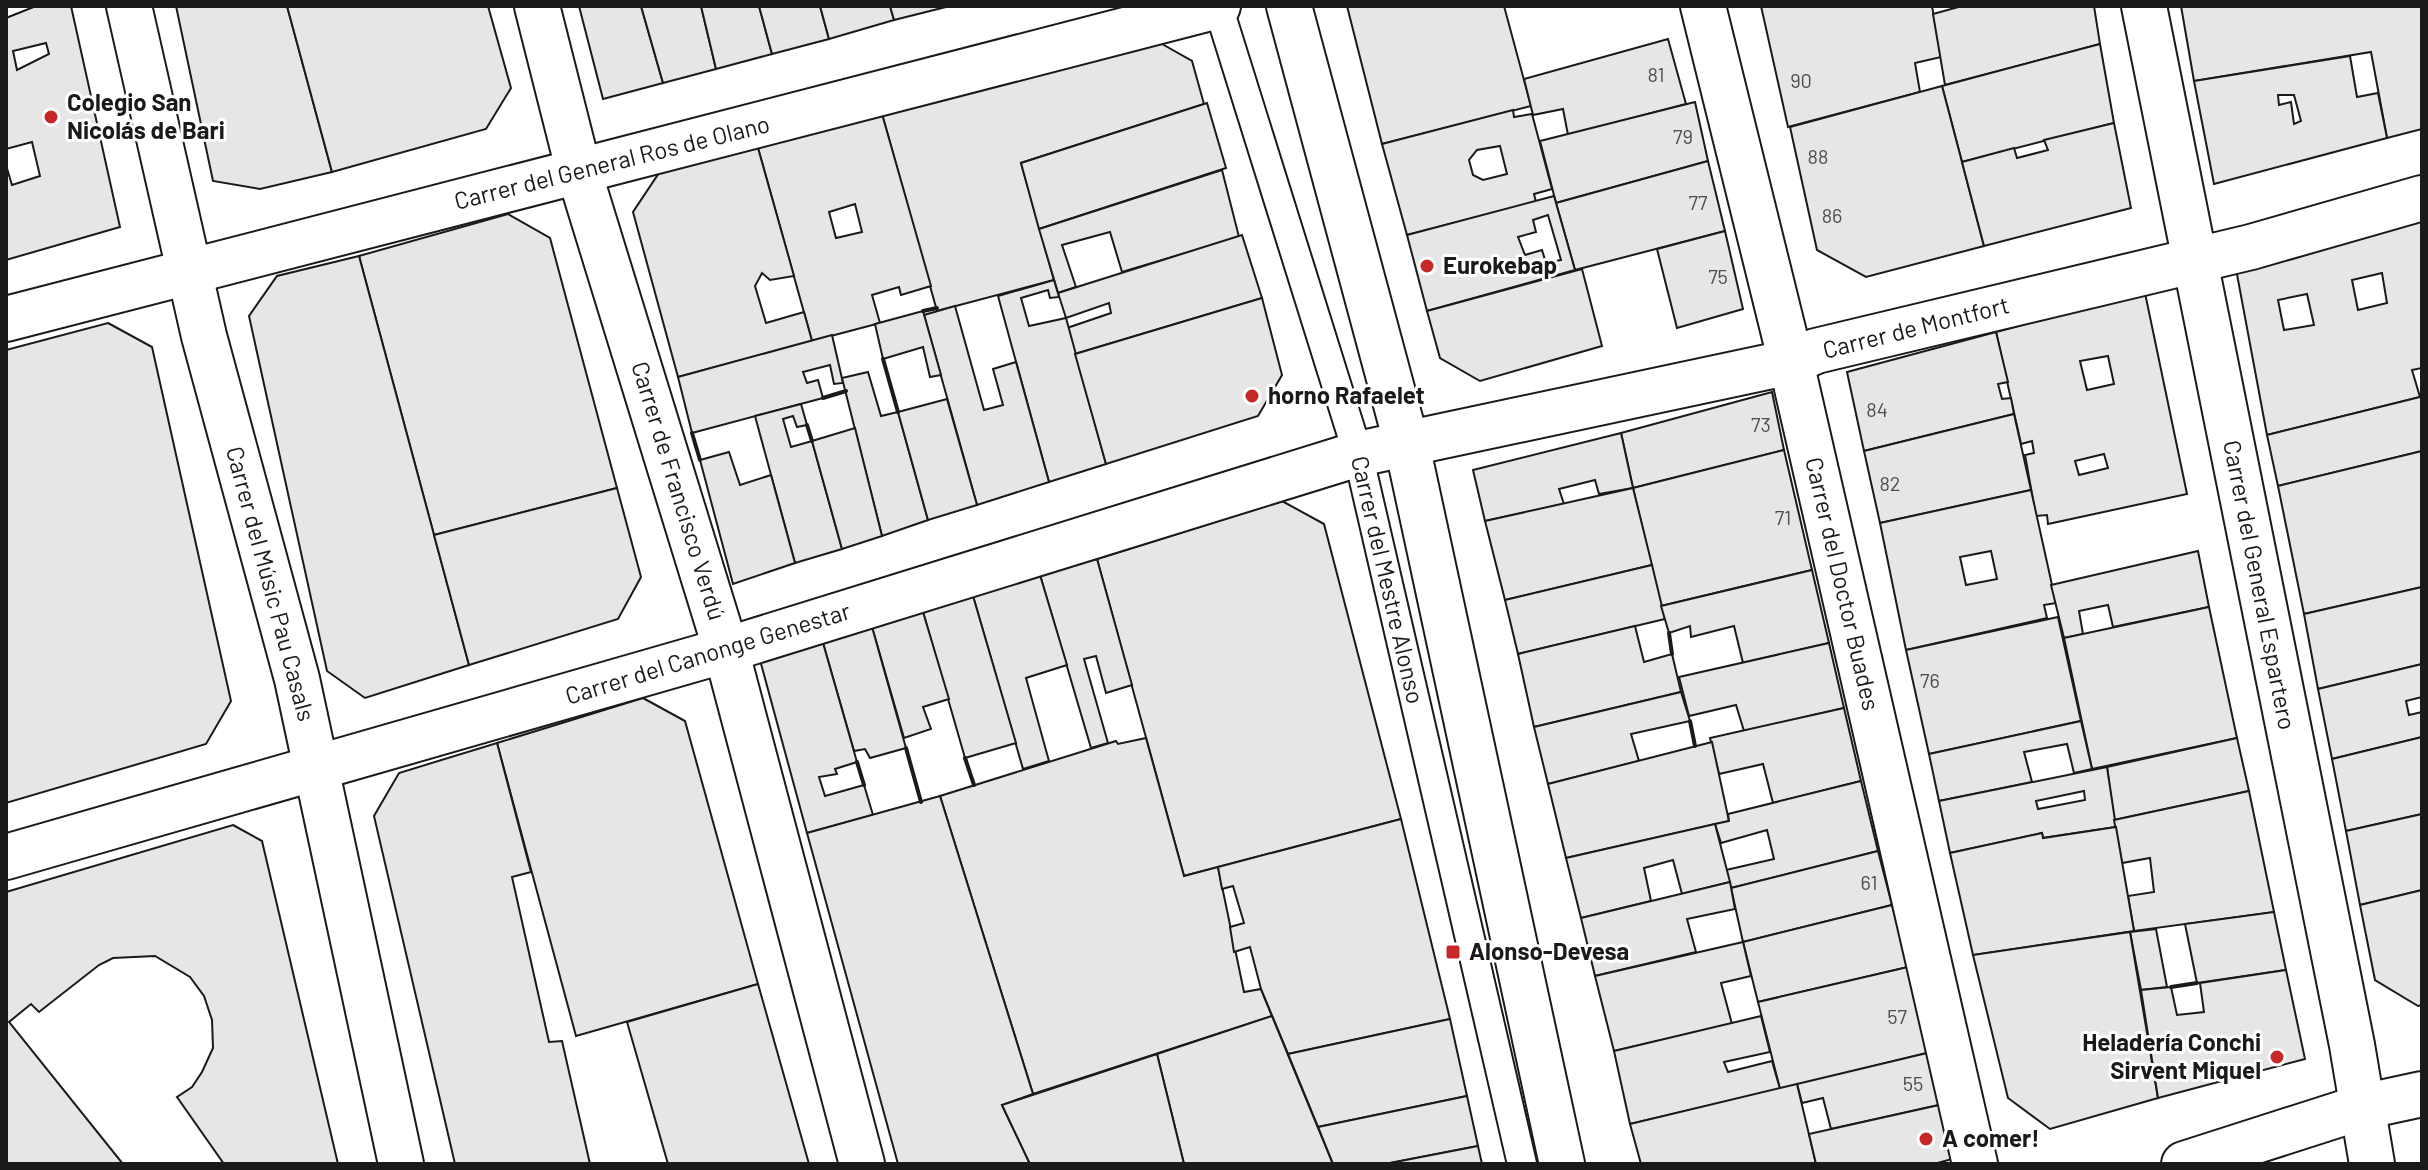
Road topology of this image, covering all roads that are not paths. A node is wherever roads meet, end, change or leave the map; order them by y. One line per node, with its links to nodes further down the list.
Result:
1 (129, 6): 10 (street, Carrer del Músic Pau Casals)
2 (537, 6): 7 (street, Carrer de Francisco Verdú)
3 (1218, 6): 7 (street, Carrer del General Ros de Olano); 14 (lane, Carrer del Mestre Alonso)
4 (1289, 6): 13 (street, Carrer del Mestre Alonso)
5 (1703, 6): 12 (street, Carrer del Doctor Buades)
6 (2144, 6): 9 (street, Carrer del General Espartero)
7 (579, 172): 10 (street, Carrer del General Ros de Olano); 15 (street, Carrer de Francisco Verdú)
8 (2422, 198): 9 (street, Carrer de Montfort)
9 (2193, 260): 12 (street, Carrer de Montfort); 19 (street, Carrer del General Espartero)
10 (189, 271): 11 (street, Carrer del General Ros de Olano); 16 (street, Carrer del Músic Pau Casals)
11 (6, 319)
12 (1791, 362): 13 (street, Carrer de Montfort); 24 (street, Carrer del Doctor Buades)
13 (1407, 445): 14 (street, Carrer del Canonge Genestar); 23 (street, Carrer del Mestre Alonso)
14 (1358, 454): 15 (street, Carrer del Canonge Genestar); 22 (lane, Carrer del Mestre Alonso)
15 (726, 650): 16 (street, Carrer del Canonge Genestar); 21 (street, Carrer de Francisco Verdú)
16 (318, 769): 17 (street, Carrer del Canonge Genestar); 20 (street, Carrer del Músic Pau Casals)
17 (6, 857)
18 (2422, 1094): 19 (street)
19 (2362, 1107): 25 (street); 26 (street, Carrer del General Espartero)
20 (401, 1164)
21 (862, 1164)
22 (1522, 1164)
23 (1562, 1164)
24 (1975, 1164)
25 (2184, 1164)
26 (2372, 1164)

